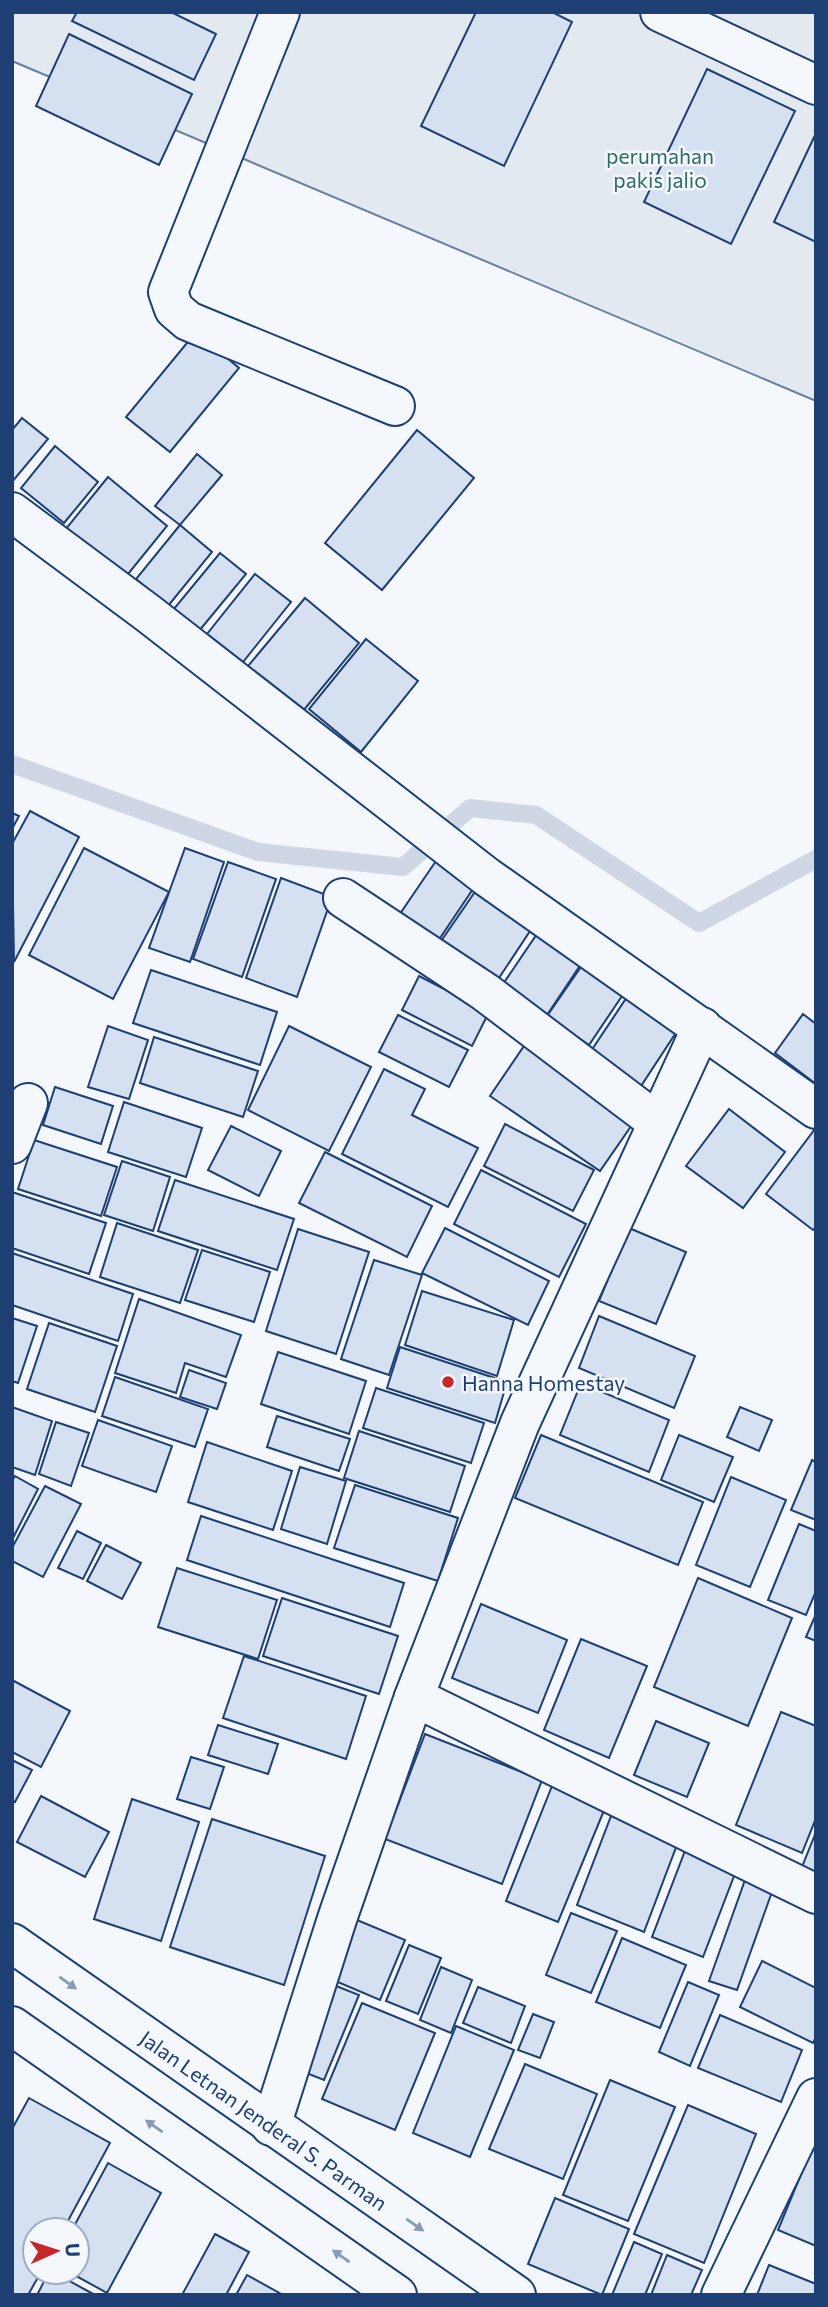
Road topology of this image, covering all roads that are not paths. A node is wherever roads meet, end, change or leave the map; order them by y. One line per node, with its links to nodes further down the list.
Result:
1 (280, 12): 4 (main road)
2 (660, 12): 3 (main road)
3 (816, 86)
4 (395, 406)
5 (12, 512): 7 (main road)
6 (343, 898): 10 (main road)
7 (702, 1027): 9 (main road); 10 (main road)
8 (28, 1103): 11 (main road)
9 (816, 1109)
10 (657, 1122): 12 (main road)
11 (12, 1144)
12 (414, 1697): 13 (main road); 17 (main road)
13 (816, 1894)
14 (12, 1944): 17 (main road, Jalan Letnan Jenderal S. Parman, one-way to 17)
15 (12, 2026): 18 (main road, one-way to 15)
16 (816, 2098): 20 (main road)
17 (271, 2126): 19 (main road, Jalan Letnan Jenderal S. Parman, one-way to 19)
18 (397, 2295)
19 (516, 2295)
20 (721, 2295)

